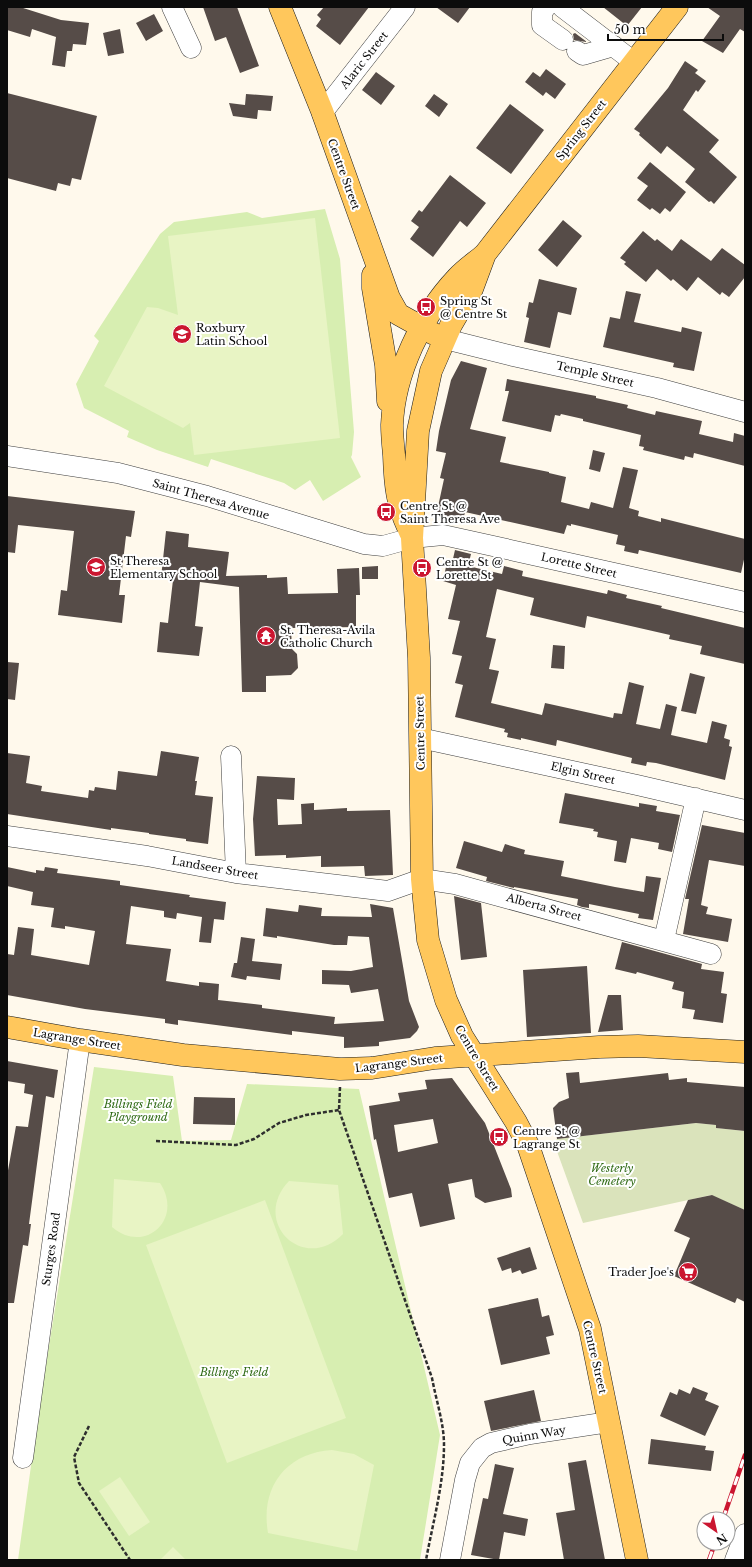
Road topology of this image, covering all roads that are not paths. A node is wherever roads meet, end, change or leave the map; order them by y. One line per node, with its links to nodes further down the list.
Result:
1 (172, 7): 8 (street)
2 (280, 7): 10 (main road, Centre Street)
3 (405, 7): 10 (street, Alaric Street)
4 (546, 7): 7 (street)
5 (562, 7): 7 (street)
6 (677, 7): 9 (main road, Spring Street)
7 (614, 46): 9 (street)
8 (191, 48)
9 (634, 62): 11 (main road, Spring Street)
10 (322, 113): 12 (main road, Centre Street)
11 (485, 254): 13 (main road, Spring Street); 14 (main road, Spring Street)
12 (374, 260): 13 (main road, Centre Street); 16 (main road)
13 (421, 328): 14 (main road, Centre Street); 16 (main road, Centre Street)
14 (445, 339): 15 (street, Temple Street); 18 (main road, Centre Street)
15 (745, 412)
16 (392, 425): 18 (main road, Centre Street)
17 (7, 456): 18 (street, Saint Theresa Avenue)
18 (412, 538): 19 (street, Lorette Street); 20 (main road, Centre Street)
19 (745, 602)
20 (420, 738): 22 (street, Elgin Street); 26 (main road, Centre Street)
21 (231, 756): 25 (street)
22 (696, 798): 23 (street, Elgin Street); 27 (street)
23 (744, 807)
24 (7, 836): 25 (street, Landseer Street)
25 (236, 873): 26 (street, Landseer Street)
26 (422, 879): 27 (street, Alberta Street); 32 (main road, Centre Street)
27 (664, 940): 28 (street, Alberta Street)
28 (711, 954)
29 (7, 1027): 30 (main road, Lagrange Street)
30 (80, 1040): 32 (main road, Lagrange Street); 34 (street, Sturges Road)
31 (745, 1052): 32 (main road, Lagrange Street)
32 (474, 1055): 33 (main road, Centre Street)
33 (610, 1422): 36 (street, Quinn Way); 37 (main road, Centre Street)
34 (23, 1458)
35 (745, 1534): 38 (street)
36 (450, 1560)
37 (637, 1560)
38 (735, 1560)

